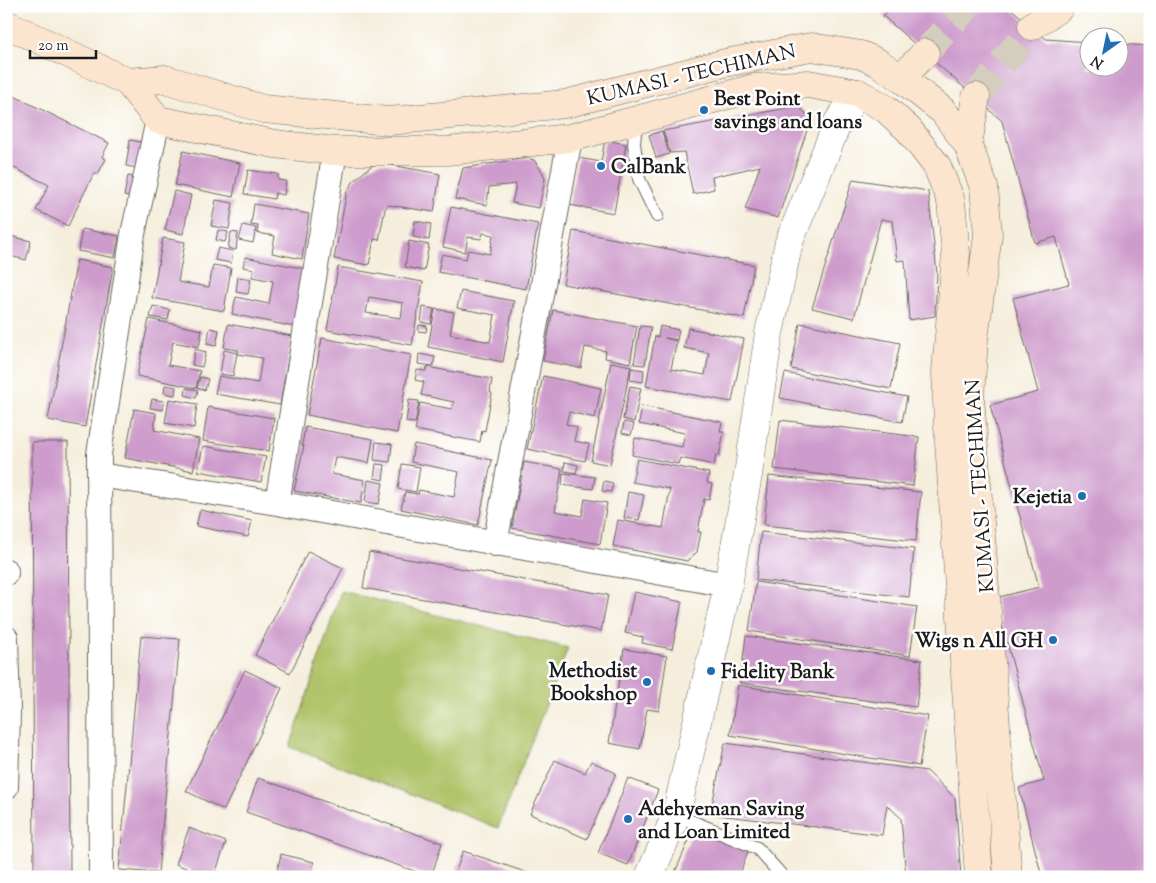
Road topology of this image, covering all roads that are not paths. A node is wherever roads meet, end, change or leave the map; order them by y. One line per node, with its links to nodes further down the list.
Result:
1 (1059, 7): 3 (main road)
2 (6, 24): 6 (main road)
3 (1032, 26)
4 (925, 53): 5 (main road)
5 (900, 78): 6 (main road, KUMASI - TECHIMAN); 12 (main road, KUMASI - TECHIMAN)
6 (128, 82): 9 (main road)
7 (858, 93): 10 (main road); 18 (street); 25 (main road)
8 (976, 97): 12 (main road)
9 (158, 120): 13 (main road); 15 (street)
10 (636, 121): 11 (main road); 14 (lane)
11 (570, 138): 13 (main road); 17 (street)
12 (968, 145): 26 (main road, KUMASI - TECHIMAN)
13 (335, 152): 16 (street)
14 (657, 216)
15 (99, 476): 16 (street); 22 (street)
16 (278, 503): 17 (street)
17 (496, 544): 18 (street)
18 (728, 585): 21 (street)
19 (6, 638): 20 (street)
20 (6, 787)
21 (676, 815): 23 (street); 24 (lane)
22 (101, 877)
23 (649, 877)
24 (783, 877)
25 (979, 877)
26 (1008, 877)

